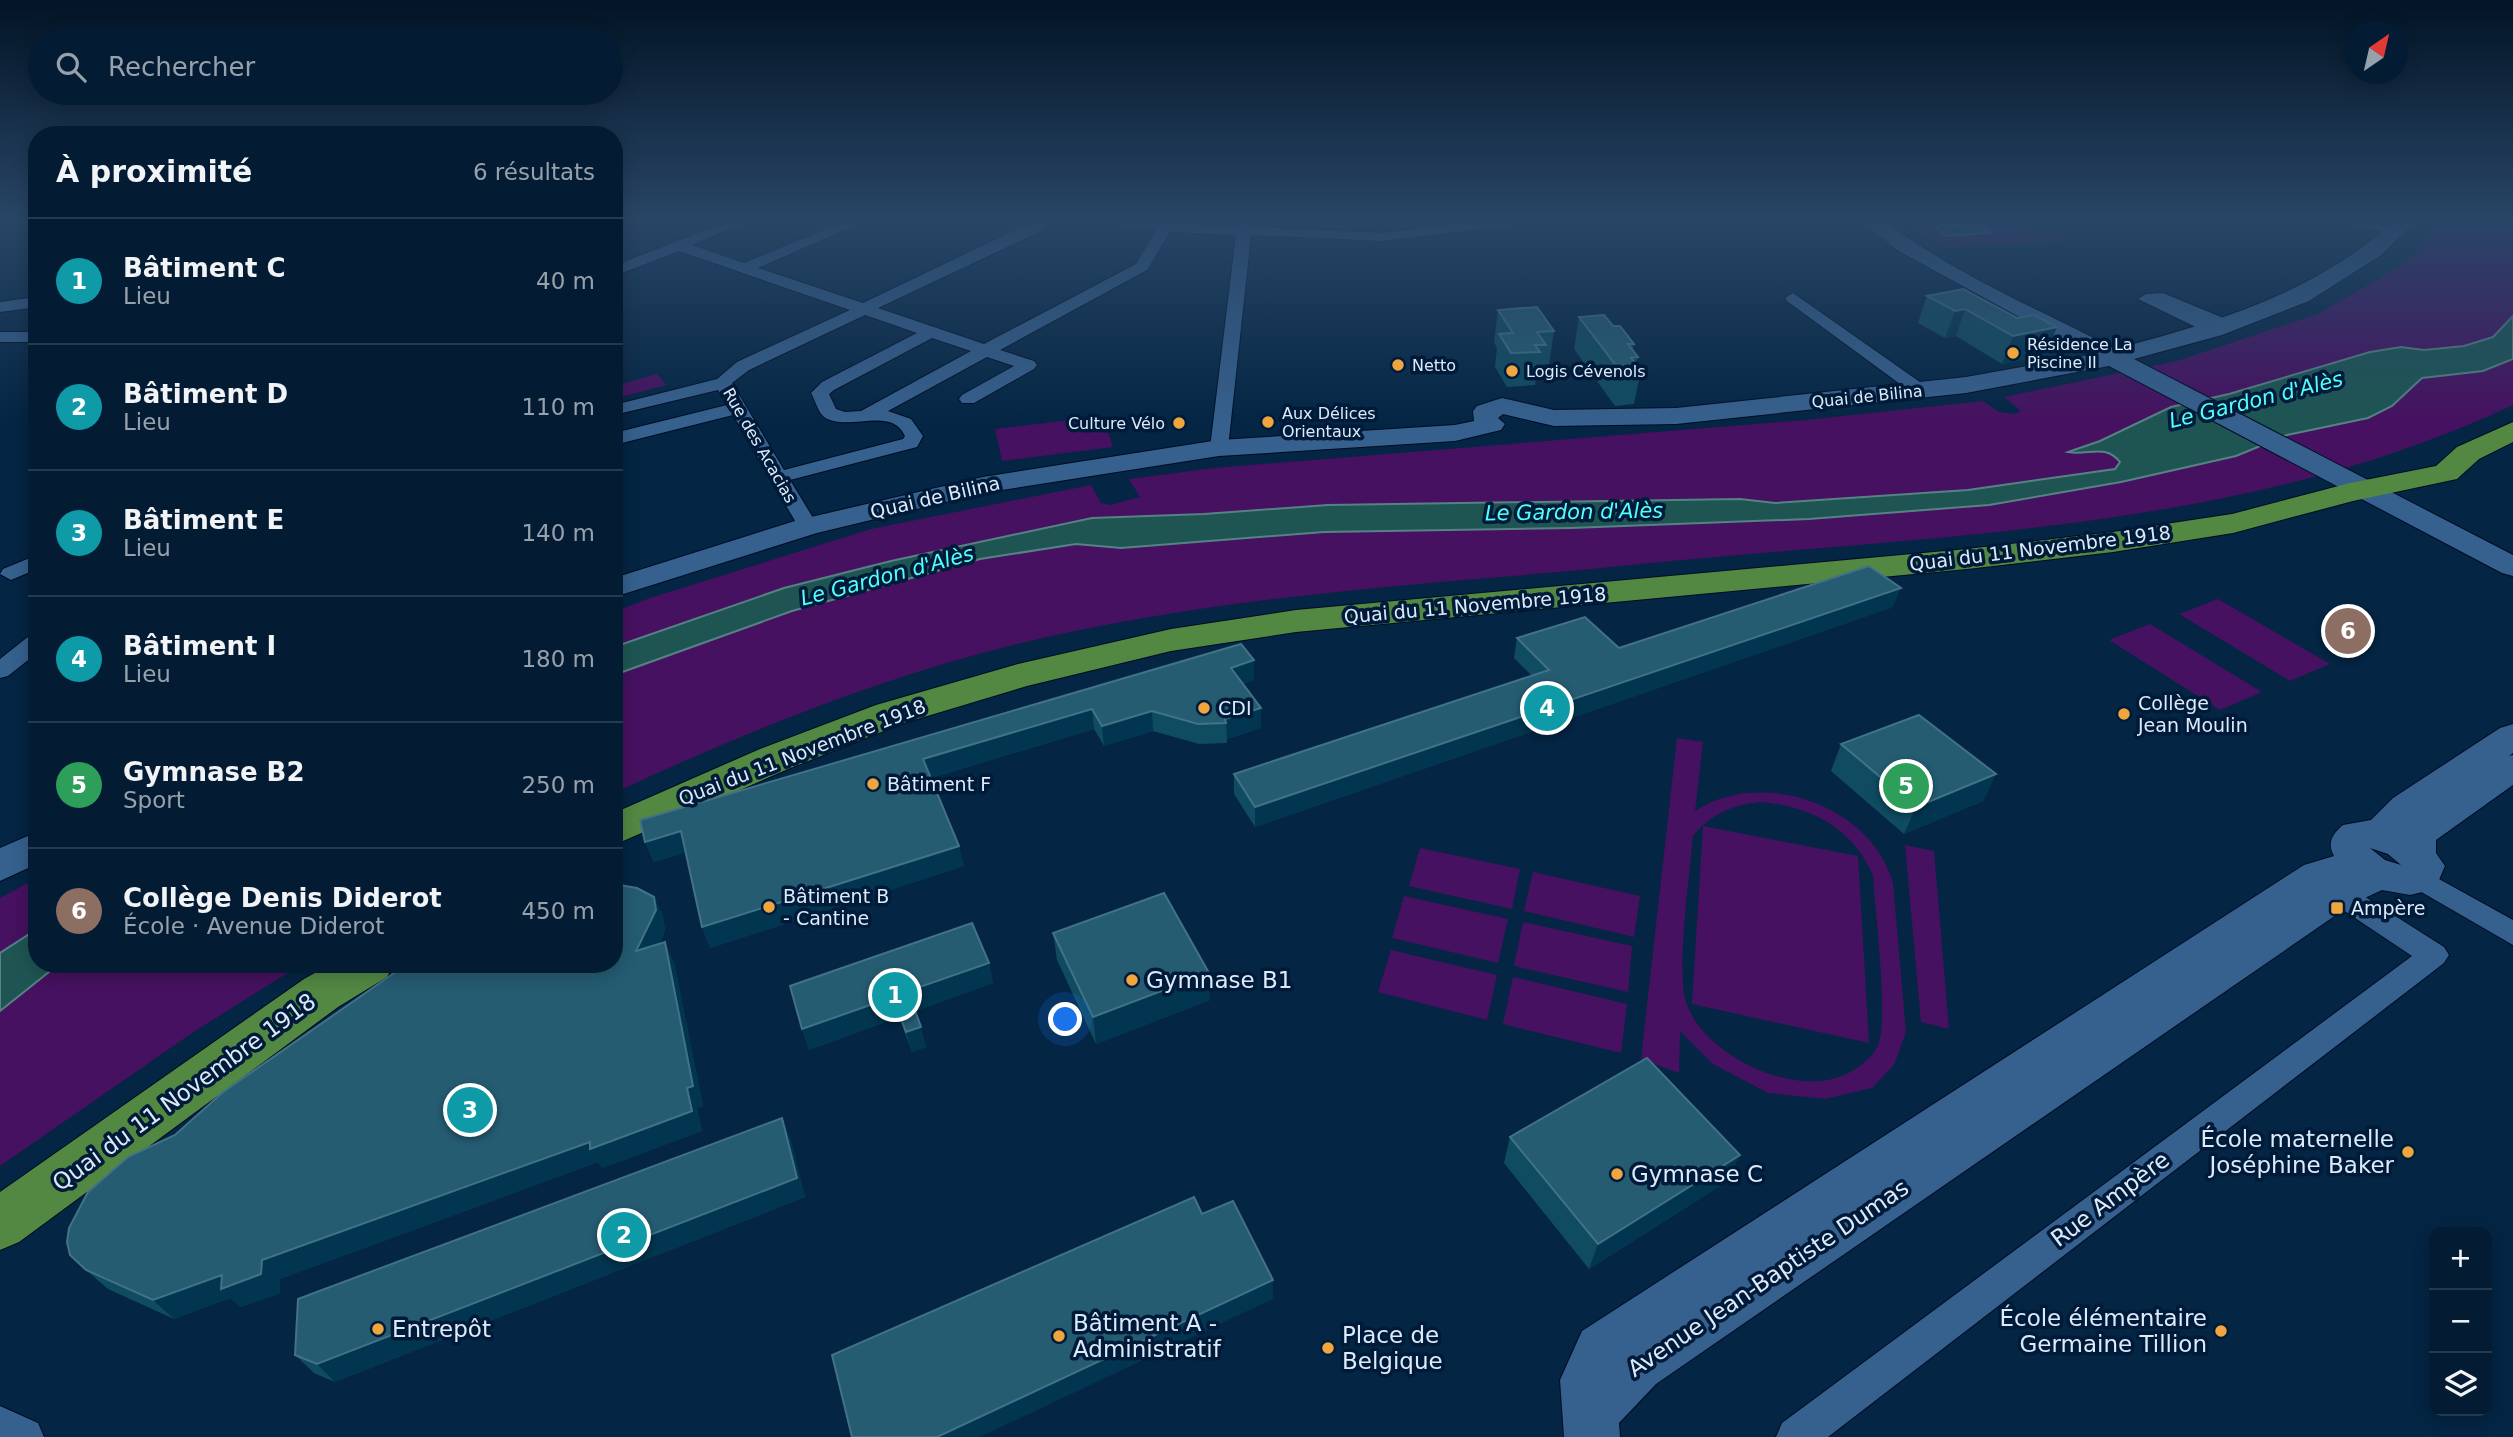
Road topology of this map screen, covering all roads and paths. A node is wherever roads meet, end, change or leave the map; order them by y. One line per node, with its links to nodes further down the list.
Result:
1 (803, 288): 12 (street)
2 (908, 288): 12 (street, Rue des Acacias)
3 (1103, 288): 17 (street)
4 (1237, 288): 28 (street)
5 (1982, 288): 13 (main road)
6 (2316, 288): 18 (main road, Quai de Bilina)
7 (0, 290): 8 (street)
8 (28, 292)
9 (1793, 298): 21 (street)
10 (28, 303): 11 (street)
11 (0, 307)
12 (863, 309): 14 (street); 20 (street, Rue des Acacias)
13 (2056, 328): 18 (main road); 19 (main road)
14 (931, 332): 17 (street); 25 (street)
15 (0, 337): 16 (street)
16 (28, 337)
17 (985, 351): 22 (street); 25 (street)
18 (2118, 361): 19 (main road, Quai de Bilina); 30 (main road)
19 (2072, 365): 21 (main road, Quai de Bilina)
20 (723, 383): 23 (street); 24 (street, Rue des Acacias)
21 (1921, 391): 28 (main road, Quai de Bilina)
22 (968, 399)
23 (623, 408)
24 (738, 408): 27 (street); 29 (street, Rue des Acacias)
25 (876, 414): 29 (street)
26 (2513, 431): 30 (main road, Quai du 11 Novembre 1918)
27 (623, 437)
28 (1219, 448): 31 (main road, Quai de Bilina)
29 (779, 477): 31 (street, Rue des Acacias)
30 (2352, 483): 33 (main road); 40 (main road, Quai du 11 Novembre 1918)
31 (808, 526): 35 (main road, Quai de Bilina)
32 (28, 566): 34 (street)
33 (2513, 567)
34 (11, 575)
35 (623, 585)
36 (28, 648): 37 (street)
37 (0, 671)
38 (2513, 736): 43 (main road, Avenue Jean-Baptiste Dumas)
39 (2513, 767): 43 (main road)
40 (623, 826)
41 (28, 851): 42 (main road)
42 (0, 866)
43 (2383, 867): 44 (street); 47 (main road, Avenue Jean-Baptiste Dumas); 50 (street, Rue Ampère)
44 (2513, 934)
45 (355, 973): 46 (main road, Quai du 11 Novembre 1918)
46 (0, 1224)
47 (1591, 1425)
48 (0, 1426): 49 (street)
49 (24, 1437)
50 (1796, 1437)

